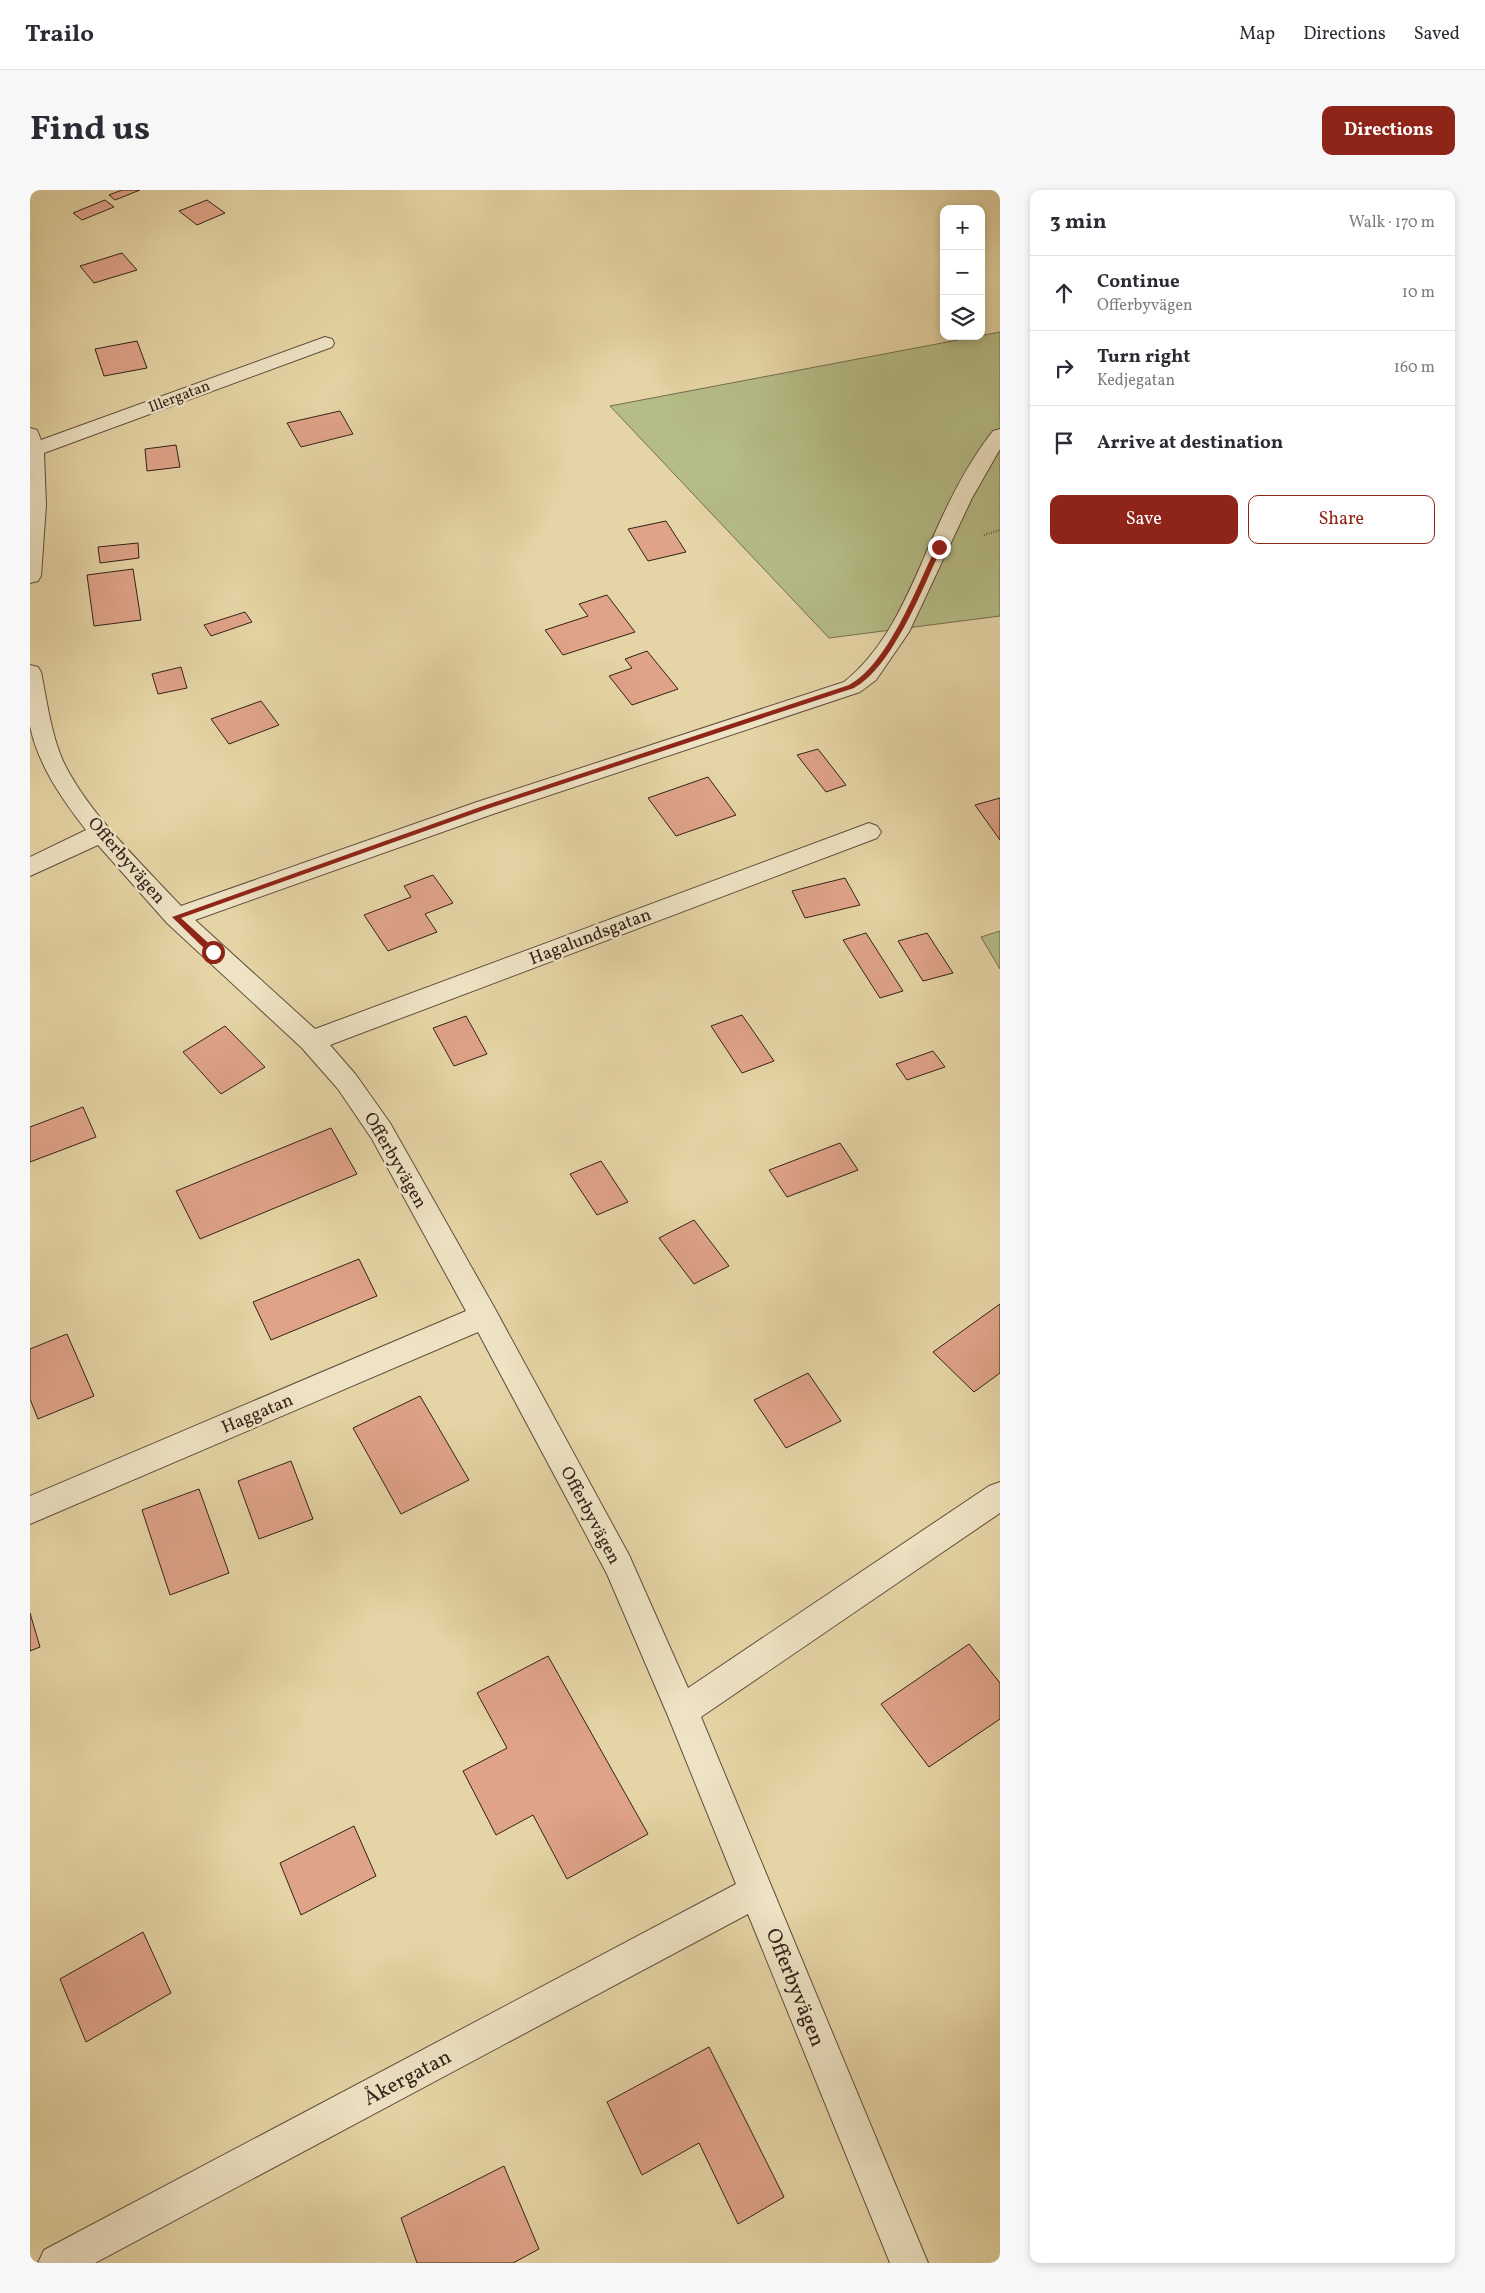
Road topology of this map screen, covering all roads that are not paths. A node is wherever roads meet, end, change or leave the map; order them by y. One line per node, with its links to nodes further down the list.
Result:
1 (325, 343): 3 (street, Illergatan)
2 (1000, 435): 9 (street)
3 (32, 442): 4 (street)
4 (30, 576)
5 (30, 672): 7 (street, Offerbyvägen)
6 (869, 832): 10 (street, Hagalundsgatan)
7 (101, 833): 8 (street); 9 (street, Offerbyvägen)
8 (30, 867)
9 (176, 917): 10 (street, Offerbyvägen)
10 (311, 1041): 11 (street, Offerbyvägen)
11 (484, 1316): 13 (street, Haggatan); 14 (street, Offerbyvägen)
12 (1000, 1496): 14 (street)
13 (30, 1510)
14 (682, 1711): 15 (street, Offerbyvägen)
15 (757, 1892): 16 (street, Åkergatan); 17 (street, Offerbyvägen)
16 (57, 2263)
17 (909, 2263)

